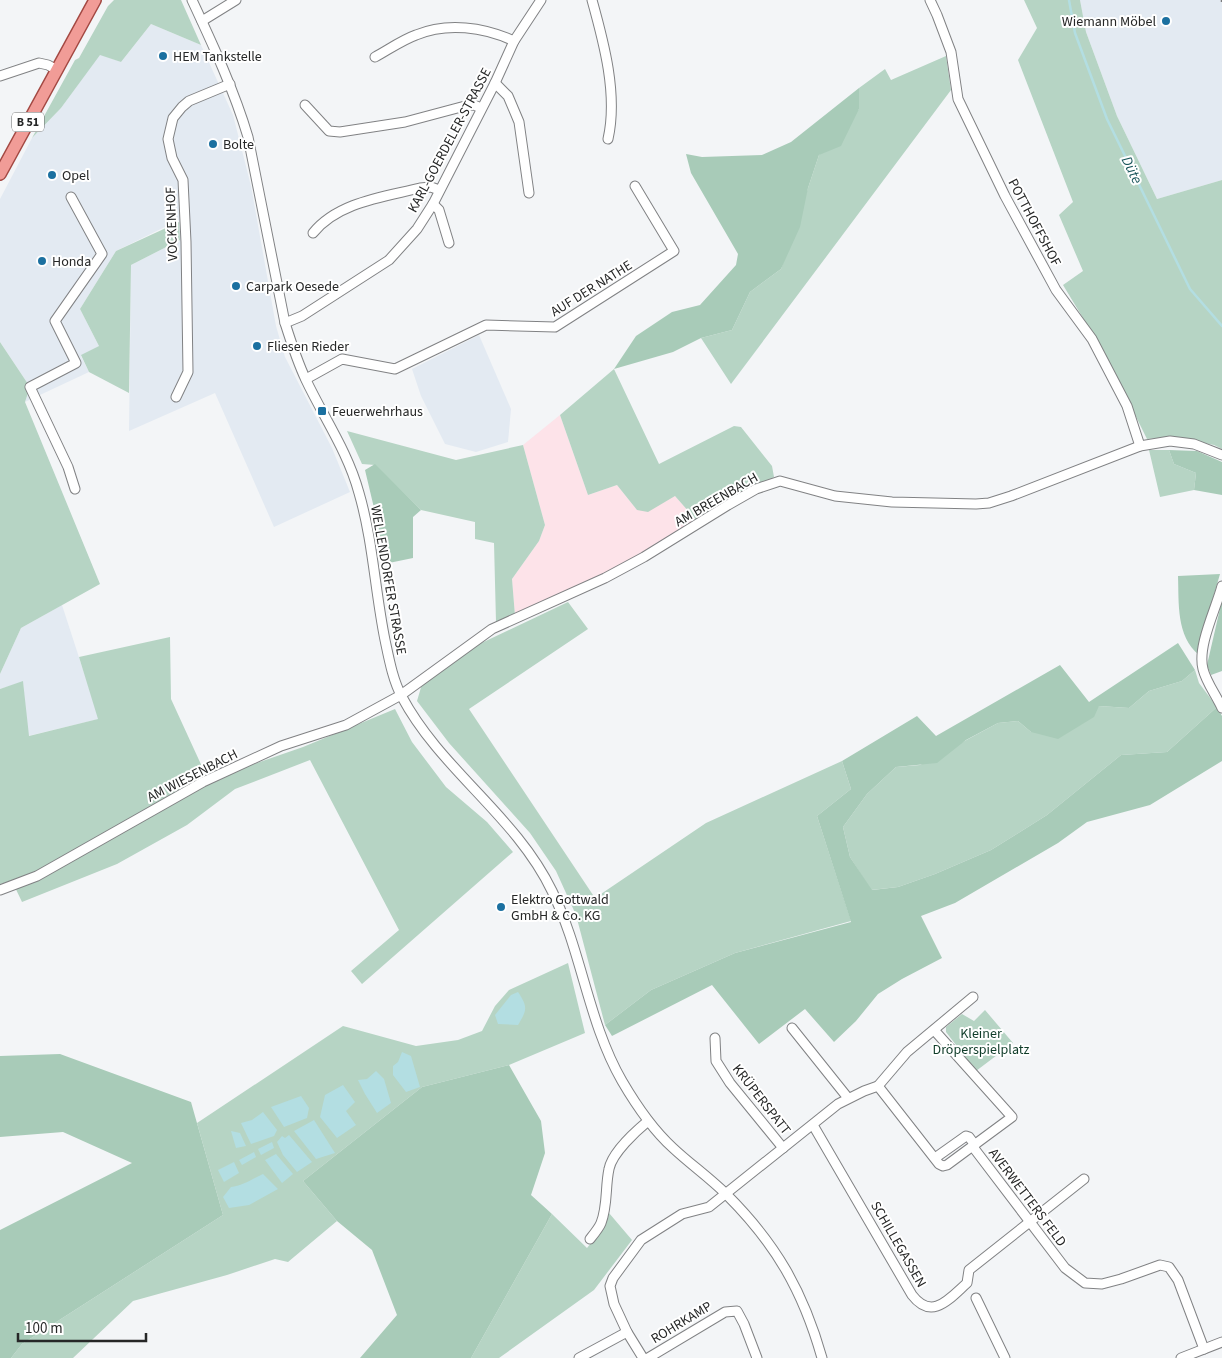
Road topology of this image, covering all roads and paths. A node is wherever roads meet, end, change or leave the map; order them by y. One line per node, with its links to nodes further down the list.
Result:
1 (94, 0): 10 (main road, B 51)
2 (192, 0): 7 (street, WELLENDORFER STRASSE)
3 (236, 0): 7 (street)
4 (541, 0): 8 (street, KARL-GOERDELER-STRASSE)
5 (592, 0): 16 (street)
6 (930, 0): 28 (street, POTTHOFFSHOF)
7 (202, 21): 13 (street, WELLENDORFER STRASSE)
8 (514, 40): 9 (street); 12 (street, KARL-GOERDELER-STRASSE)
9 (374, 57)
10 (57, 70): 11 (street); 17 (main road, B 51)
11 (0, 76)
12 (495, 83): 15 (street, KARL-GOERDELER-STRASSE); 20 (street)
13 (230, 84): 25 (street, WELLENDORFER STRASSE); 27 (street, VOCKENHOF)
14 (305, 104): 15 (street)
15 (481, 108): 19 (street, KARL-GOERDELER-STRASSE)
16 (608, 139)
17 (0, 174)
18 (635, 186): 26 (street, AUF DER NATHE)
19 (439, 190): 22 (street, KARL-GOERDELER-STRASSE); 23 (street)
20 (529, 193)
21 (71, 197): 30 (street)
22 (433, 204): 24 (street); 25 (street, KARL-GOERDELER-STRASSE)
23 (313, 234)
24 (449, 243)
25 (285, 323): 26 (street, WELLENDORFER STRASSE)
26 (306, 379): 32 (street, WELLENDORFER STRASSE)
27 (176, 397)
28 (1140, 446): 29 (street, AM BREENBACH); 32 (street, AM BREENBACH)
29 (1222, 455)
30 (75, 489)
31 (1222, 586): 33 (street)
32 (400, 694): 34 (street, AM WIESENBACH); 41 (street, WELLENDORFER STRASSE)
33 (1222, 708)
34 (0, 890)
35 (973, 997): 37 (street)
36 (792, 1028): 40 (street)
37 (934, 1030): 39 (street); 43 (street)
38 (715, 1038): 44 (street, KRÜPERSPATT)
39 (878, 1086): 40 (street); 45 (street)
40 (848, 1098): 42 (street)
41 (648, 1121): 47 (street, WELLENDORFER STRASSE); 49 (street)
42 (812, 1125): 44 (street); 48 (street, SCHILLEGASSEN)
43 (974, 1146): 45 (street, AVERWETTERS FELD); 45 (street); 48 (street, AVERWETTERS FELD)
44 (783, 1148): 47 (street)
45 (935, 1158)
46 (1084, 1179): 48 (street, SCHILLEGASSEN)
47 (726, 1194): 51 (street); 58 (street, WELLENDORFER STRASSE)
48 (1029, 1222): 53 (street, AVERWETTERS FELD)
49 (590, 1239)
50 (976, 1298): 59 (street)
51 (627, 1332): 54 (street); 55 (street)
52 (1222, 1342): 53 (street)
53 (1204, 1349): 60 (street)
54 (579, 1358)
55 (643, 1358)
56 (648, 1358): 57 (street, ROHRKAMP)
57 (757, 1358)
58 (822, 1358)
59 (1005, 1358)
60 (1181, 1358)

